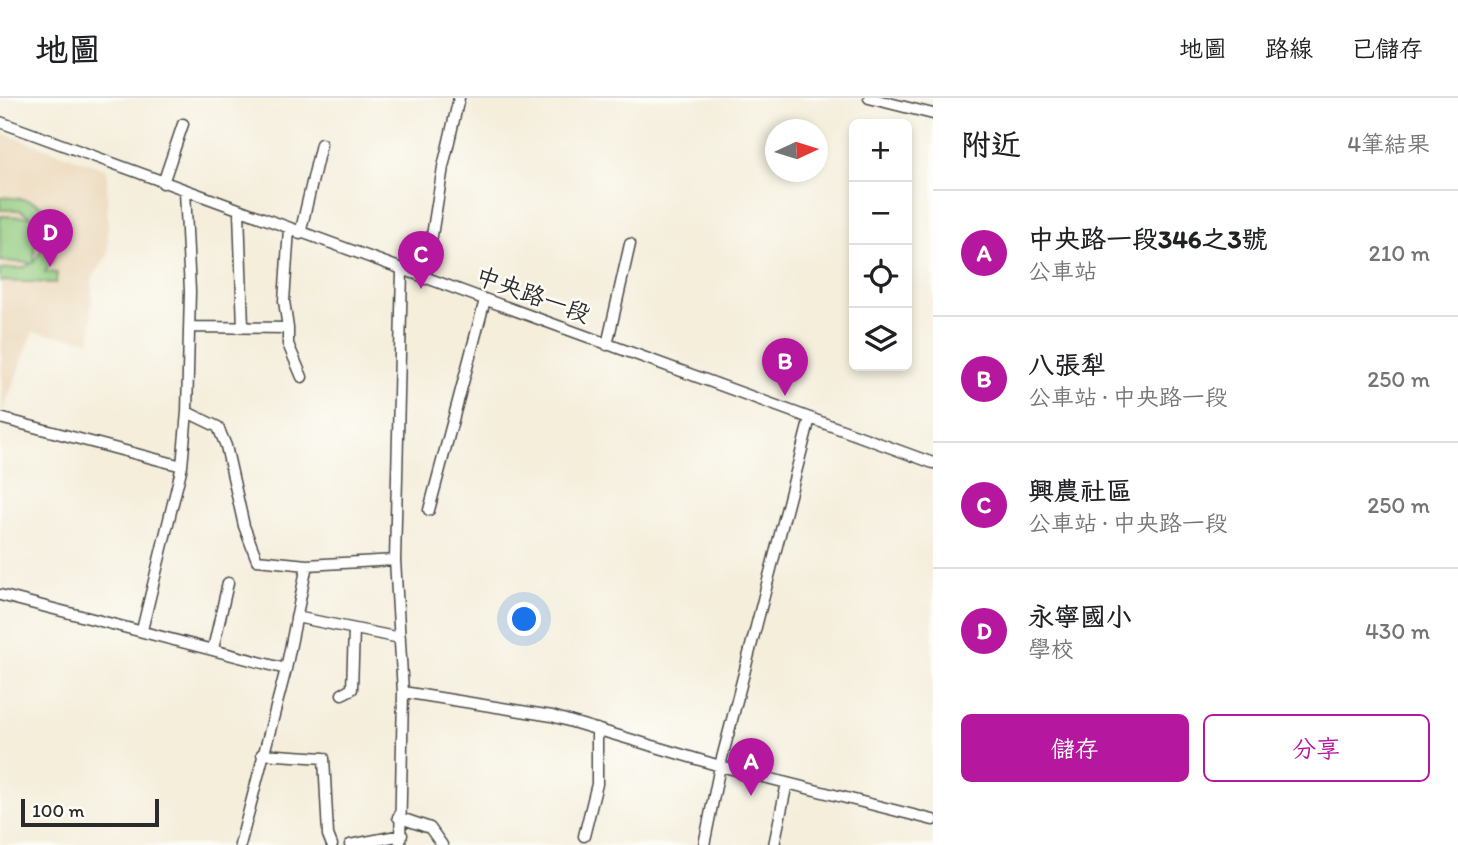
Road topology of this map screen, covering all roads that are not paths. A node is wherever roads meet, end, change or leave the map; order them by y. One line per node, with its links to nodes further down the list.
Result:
1 (458, 98): 14 (street)
2 (869, 98): 3 (street)
3 (933, 114)
4 (0, 122): 7 (street, 中央路一段)
5 (183, 124): 7 (street)
6 (321, 144): 11 (street)
7 (163, 183): 8 (street, 中央路一段)
8 (185, 191): 9 (street, 中央路一段); 16 (street)
9 (239, 211): 10 (street, 中央路一段); 17 (street)
10 (289, 229): 11 (street, 中央路一段); 18 (street)
11 (300, 234): 13 (street, 中央路一段)
12 (630, 244): 19 (street)
13 (402, 270): 14 (street, 中央路一段); 27 (street)
14 (425, 279): 15 (street, 中央路一段)
15 (485, 300): 19 (street, 中央路一段); 26 (street)
16 (189, 327): 17 (street); 21 (street)
17 (243, 327): 18 (street)
18 (288, 328): 20 (street)
19 (607, 345): 23 (street, 中央路一段)
20 (302, 377)
21 (187, 412): 25 (street); 28 (street)
22 (0, 418): 25 (street)
23 (810, 418): 24 (street, 中央路一段); 41 (street)
24 (933, 463)
25 (181, 466): 33 (street)
26 (429, 510)
27 (395, 560): 28 (street); 34 (street)
28 (307, 565): 31 (street)
29 (228, 583): 35 (street)
30 (0, 595): 33 (street)
31 (296, 617): 32 (street); 36 (street)
32 (354, 629): 34 (street); 38 (street)
33 (142, 630): 35 (street)
34 (400, 638): 37 (street)
35 (213, 649): 36 (street)
36 (286, 668): 40 (street)
37 (403, 692): 39 (street); 43 (street)
38 (342, 694)
39 (597, 729): 41 (street); 45 (street)
40 (261, 754): 47 (street); 48 (street)
41 (720, 766): 42 (street); 51 (street)
42 (787, 783): 44 (street); 52 (street)
43 (398, 817): 46 (street); 50 (street)
44 (933, 820)
45 (584, 836)
46 (401, 840): 49 (street)
47 (240, 845)
48 (332, 845)
49 (350, 845)
50 (442, 845)
51 (704, 845)
52 (774, 845)

